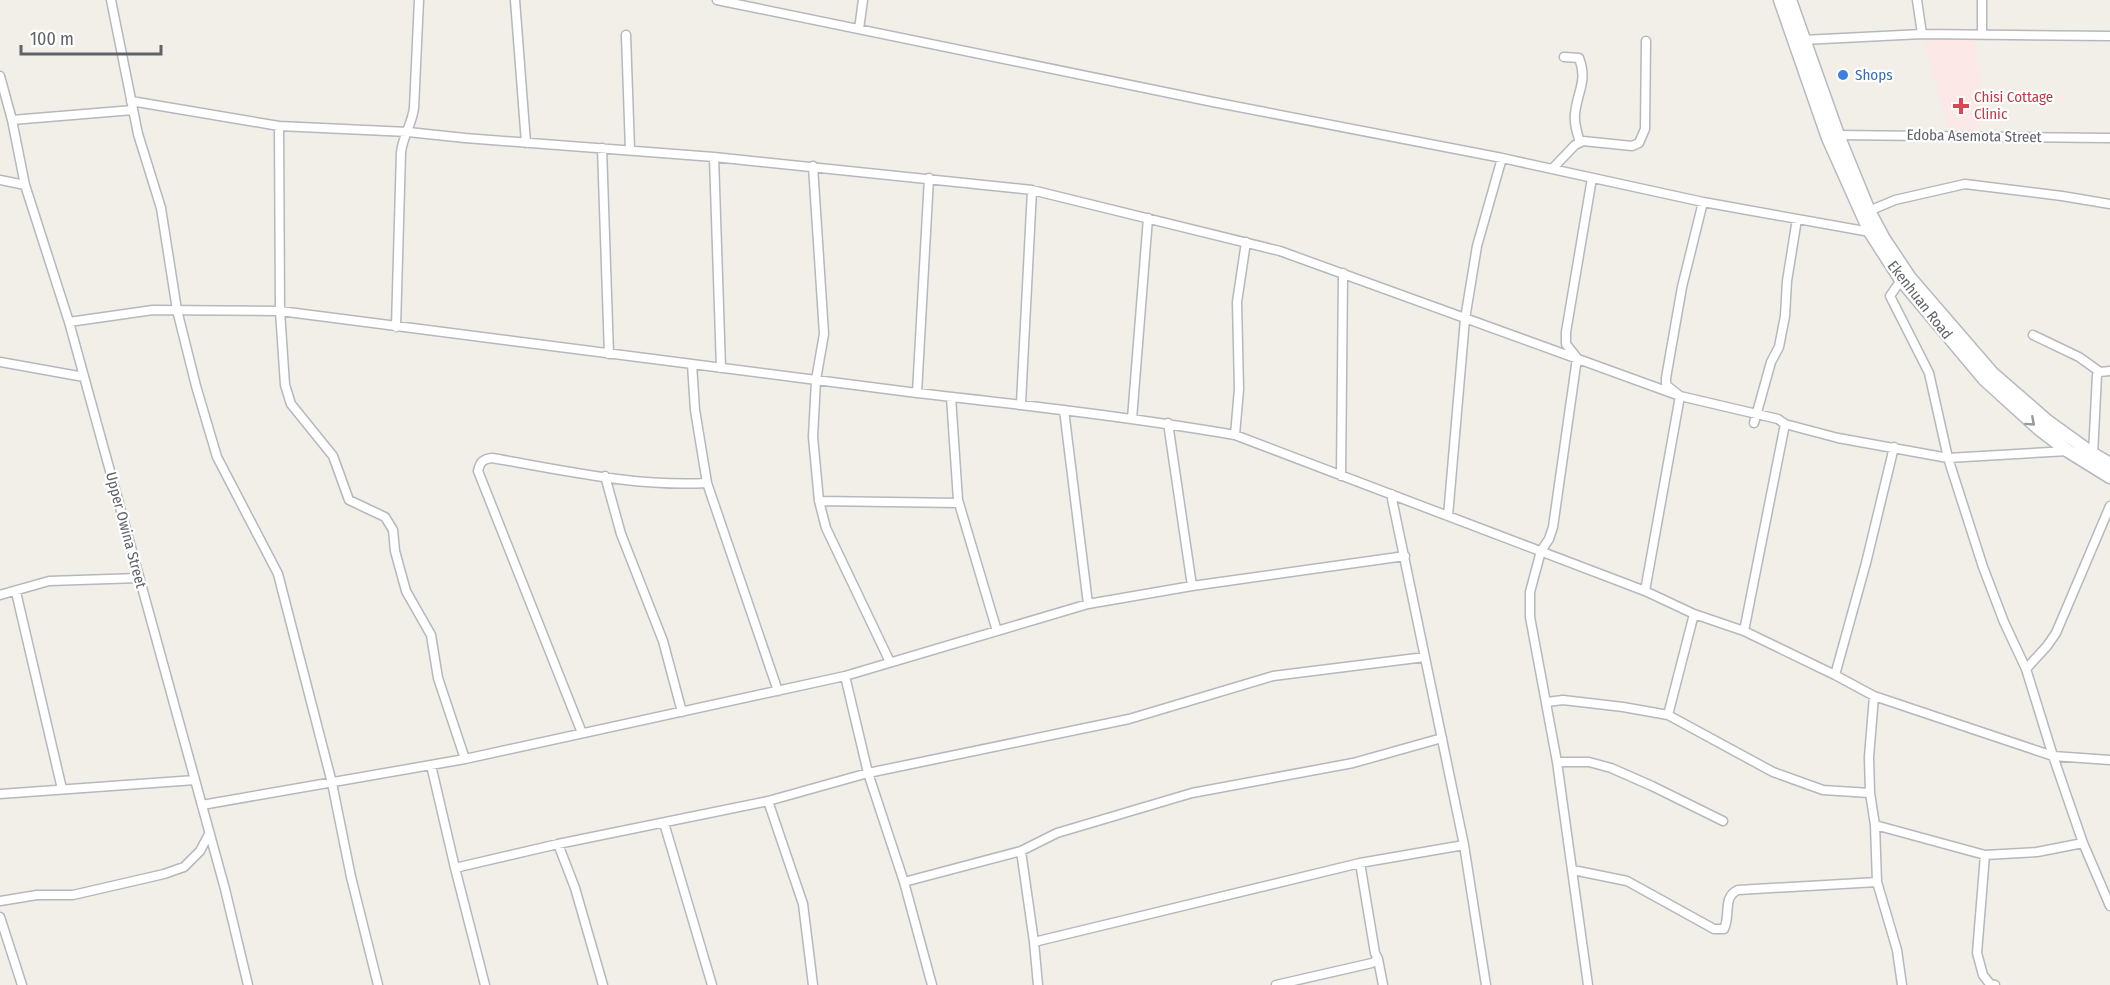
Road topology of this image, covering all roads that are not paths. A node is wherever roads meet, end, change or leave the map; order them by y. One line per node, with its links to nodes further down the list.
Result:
1 (111, 0): 20 (street)
2 (419, 0): 23 (street)
3 (515, 0): 27 (street)
4 (717, 0): 10 (street)
5 (863, 0): 11 (street)
6 (1780, 0): 44 (main road, Ekenhuan Road)
7 (1790, 0): 16 (main road, Ekenhuan Road)
8 (1917, 0): 12 (street)
9 (1982, 0): 13 (street)
10 (742, 3): 11 (street)
11 (859, 29): 31 (street)
12 (1922, 34): 13 (street); 16 (street)
13 (1982, 34): 15 (street)
14 (626, 35): 29 (street)
15 (2110, 36)
16 (1803, 40): 24 (main road, Ekenhuan Road)
17 (1646, 41): 26 (street)
18 (1564, 57): 26 (street)
19 (0, 76): 21 (street, Upper Owina Street)
20 (132, 106): 21 (street); 22 (street); 48 (street)
21 (12, 120): 37 (street, Upper Owina Street)
22 (279, 126): 23 (street); 49 (street)
23 (408, 132): 27 (street); 52 (street)
24 (1838, 135): 25 (street, Edoba Asemota Street); 41 (main road, Ekenhuan Road)
25 (2110, 138)
26 (1580, 142): 33 (street)
27 (526, 143): 28 (street)
28 (602, 148): 29 (street); 54 (street)
29 (630, 150): 30 (street)
30 (714, 157): 32 (street); 58 (street)
31 (1502, 158): 33 (street); 50 (street)
32 (813, 166): 34 (street); 62 (street)
33 (1552, 169): 35 (street)
34 (929, 178): 38 (street); 63 (street)
35 (1592, 178): 39 (street); 55 (street)
36 (0, 180): 37 (street)
37 (25, 185): 51 (street, Upper Owina Street)
38 (1032, 190): 42 (street); 66 (street)
39 (1703, 202): 43 (street); 64 (street)
40 (2110, 204): 41 (street)
41 (1869, 211): 75 (main road, Ekenhuan Road)
42 (1148, 218): 45 (street); 68 (street)
43 (1797, 219): 44 (street); 70 (street)
44 (1870, 232): 47 (main road, Ekenhuan Road)
45 (1246, 242): 46 (street); 72 (street)
46 (1343, 273): 50 (street); 79 (street)
47 (1900, 280): 74 (main road, Ekenhuan Road, one-way to 74); 76 (street)
48 (177, 310): 49 (street); 51 (street); 117 (street)
49 (280, 311): 52 (street); 111 (street)
50 (1465, 319): 55 (street); 86 (street)
51 (69, 322): 61 (street, Upper Owina Street)
52 (396, 327): 54 (street)
53 (2033, 334): 60 (street)
54 (609, 354): 57 (street)
55 (1577, 358): 64 (street); 87 (street)
56 (0, 362): 61 (street)
57 (692, 364): 58 (street); 81 (street)
58 (721, 368): 62 (street)
59 (2110, 371): 60 (street)
60 (2100, 372): 75 (street)
61 (84, 376): 89 (street, Upper Owina Street)
62 (816, 380): 63 (street); 83 (street)
63 (917, 393): 65 (street)
64 (1680, 396): 71 (street); 91 (street)
65 (951, 397): 66 (street); 84 (street)
66 (1021, 403): 67 (street)
67 (1064, 411): 68 (street); 94 (street)
68 (1132, 419): 69 (street)
69 (1168, 423): 72 (street); 90 (street)
70 (1754, 423)
71 (1785, 424): 73 (street); 97 (street)
72 (1235, 435): 79 (street)
73 (1894, 447): 76 (street); 101 (street)
74 (2068, 451): 76 (street); 80 (main road, Ekenhuan Road)
75 (2093, 454): 77 (main road, Ekenhuan Road)
76 (1948, 458): 100 (street)
77 (2110, 464)
78 (605, 476): 81 (street); 106 (street); 108 (street)
79 (1341, 476): 82 (street)
80 (2110, 477)
81 (707, 483): 103 (street)
82 (1391, 494): 86 (street); 88 (street)
83 (819, 501): 84 (street); 99 (street)
84 (959, 503): 96 (street)
85 (2110, 506): 100 (street)
86 (1448, 516): 87 (street)
87 (1542, 551): 91 (street); 105 (street)
88 (1405, 556): 90 (street); 98 (street)
89 (139, 578): 92 (street); 116 (street, Upper Owina Street)
90 (1192, 586): 94 (street)
91 (1645, 591): 95 (street)
92 (16, 592): 93 (street); 118 (street)
93 (0, 595)
94 (1088, 604): 96 (street)
95 (1694, 614): 97 (street); 107 (street)
96 (997, 631): 99 (street)
97 (1744, 631): 101 (street)
98 (1425, 657): 109 (street); 115 (street)
99 (890, 662): 102 (street)
100 (2026, 669): 110 (street)
101 (1835, 675): 104 (street)
102 (845, 676): 103 (street); 115 (street)
103 (778, 690): 106 (street)
104 (1874, 696): 110 (street); 119 (street)
105 (1547, 702): 107 (street); 113 (street)
106 (682, 712): 108 (street)
107 (1668, 715): 119 (street)
108 (582, 733): 111 (street)
109 (1442, 738): 129 (street); 130 (street)
110 (2053, 756): 112 (street); 127 (street)
111 (465, 759): 114 (street)
112 (2110, 760)
113 (1557, 762): 123 (street); 134 (street)
114 (431, 765): 117 (street); 133 (street)
115 (868, 773): 121 (street); 135 (street)
116 (195, 780): 118 (street); 122 (street, Upper Owina Street)
117 (332, 783): 122 (street); 144 (street)
118 (62, 789): 120 (street)
119 (1870, 793): 125 (street)
120 (0, 794)
121 (768, 801): 124 (street); 148 (street)
122 (202, 805): 126 (street, Upper Owina Street)
123 (1723, 821)
124 (664, 823): 128 (street); 147 (street)
125 (1875, 825): 131 (street); 136 (street)
126 (209, 834): 137 (street); 143 (street, Upper Owina Street)
127 (2084, 843): 131 (street); 138 (street)
128 (558, 844): 133 (street); 146 (street)
129 (1464, 846): 132 (street); 153 (street)
130 (1021, 851): 135 (street); 140 (street)
131 (1985, 855): 156 (street)
132 (1360, 863): 140 (street); 141 (street)
133 (454, 868): 145 (street)
134 (1573, 870): 136 (street); 154 (street)
135 (904, 882): 149 (street)
136 (1877, 882): 155 (street)
137 (0, 901)
138 (2110, 906)
139 (0, 917): 142 (street)
140 (1034, 942): 150 (street)
141 (1378, 959): 151 (street); 152 (street)
142 (22, 985)
143 (248, 985)
144 (378, 985)
145 (485, 985)
146 (603, 985)
147 (712, 985)
148 (813, 985)
149 (932, 985)
150 (1038, 985)
151 (1280, 985)
152 (1383, 985)
153 (1486, 985)
154 (1588, 985)
155 (1902, 985)
156 (1995, 985)

